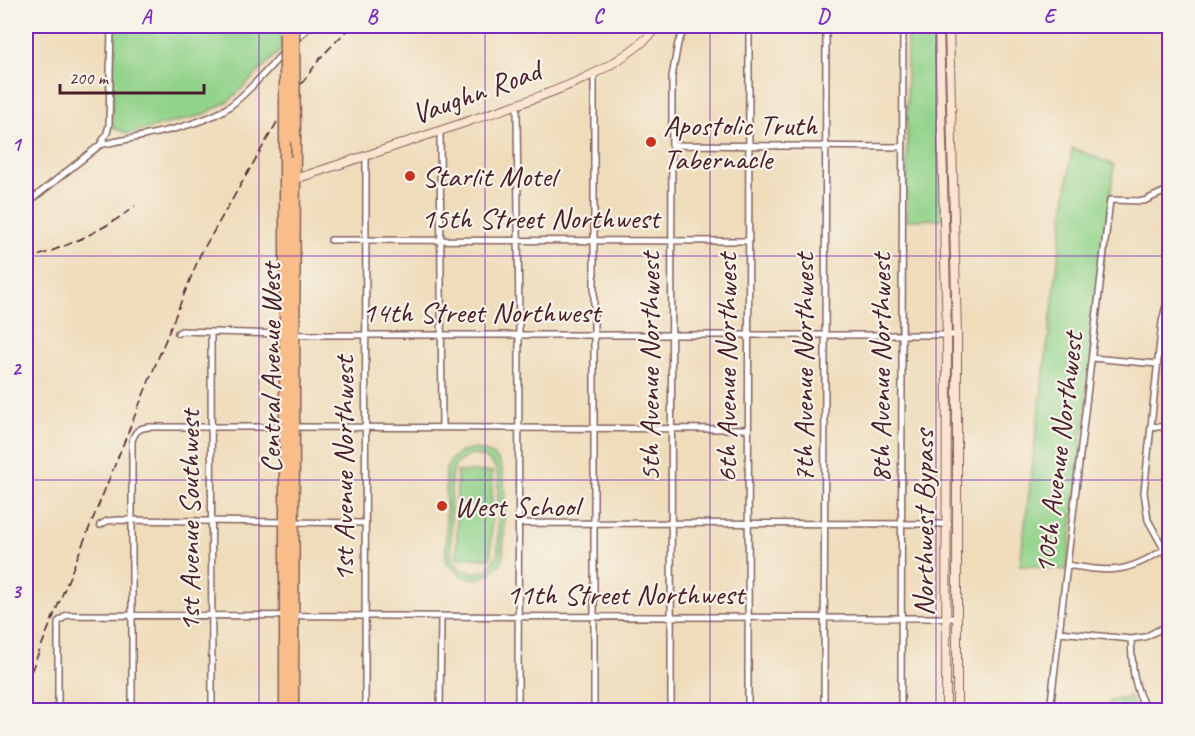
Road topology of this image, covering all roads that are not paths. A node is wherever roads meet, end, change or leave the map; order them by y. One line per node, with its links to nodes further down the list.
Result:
1 (111, 26): 15 (street)
2 (294, 26): 22 (highway, Central Avenue West, bridge)
3 (310, 26): 15 (street)
4 (659, 26): 12 (main road, Vaughn Road)
5 (686, 26): 16 (street, 5th Avenue Northwest)
6 (749, 26): 17 (street, 6th Avenue Northwest)
7 (826, 26): 18 (street, 7th Avenue Northwest)
8 (903, 26): 19 (street, 8th Avenue Northwest)
9 (939, 26): 45 (main road, Northwest Bypass)
10 (949, 26): 46 (main road, Northwest Bypass)
11 (285, 30): 20 (highway, Central Avenue West, bridge)
12 (594, 75): 13 (main road, Vaughn Road); 30 (street)
13 (516, 104): 14 (main road, Vaughn Road); 27 (street)
14 (440, 131): 21 (main road, Vaughn Road); 29 (street)
15 (100, 145): 24 (street)
16 (672, 145): 17 (street); 31 (street, 5th Avenue Northwest)
17 (750, 145): 18 (street); 32 (street, 6th Avenue Northwest)
18 (826, 146): 19 (street); 43 (street, 7th Avenue Northwest)
19 (903, 147): 44 (street, 8th Avenue Northwest)
20 (287, 155): 22 (highway); 25 (highway, Central Avenue West)
21 (366, 156): 22 (main road, Vaughn Road); 26 (street, 1st Avenue Northwest)
22 (295, 178): 25 (highway); 36 (highway, Central Avenue West)
23 (1170, 189): 47 (street, 10th Avenue Northwest)
24 (26, 204)
25 (285, 239): 36 (highway, Central Avenue West)
26 (366, 239): 28 (street, 15th Street Northwest); 29 (street, 15th Street Northwest); 42 (street, 1st Avenue Northwest)
27 (518, 239): 29 (street, 15th Street Northwest); 30 (street, 15th Street Northwest); 38 (street)
28 (331, 240)
29 (441, 240): 37 (street)
30 (594, 240): 31 (street, 15th Street Northwest); 39 (street)
31 (672, 241): 32 (street, 15th Street Northwest); 40 (street, 5th Avenue Northwest)
32 (749, 241): 41 (street, 6th Avenue Northwest)
33 (1170, 289): 48 (street)
34 (212, 332): 35 (street, 14th Street Northwest); 36 (street, 14th Street Northwest); 49 (street, 1st Avenue Southwest)
35 (178, 333)
36 (289, 334): 42 (street, 14th Street Northwest); 51 (highway, Central Avenue West)
37 (442, 334): 38 (street, 14th Street Northwest); 42 (street, 14th Street Northwest); 53 (street)
38 (519, 334): 39 (street, 14th Street Northwest); 55 (street)
39 (594, 334): 40 (street, 14th Street Northwest); 56 (street)
40 (672, 334): 41 (street, 14th Street Northwest); 57 (street, 5th Avenue Northwest)
41 (749, 334): 43 (street, 14th Street Northwest); 58 (street, 6th Avenue Northwest)
42 (366, 335): 52 (street, 1st Avenue Northwest)
43 (826, 335): 44 (street, 14th Street Northwest); 67 (street, 7th Avenue Northwest)
44 (903, 335): 45 (street, 14th Street Northwest); 68 (street, 8th Avenue Northwest)
45 (947, 335): 46 (street, 14th Street Northwest); 69 (main road, Northwest Bypass)
46 (957, 335): 69 (main road, Northwest Bypass)
47 (1092, 358): 48 (street); 73 (street, 10th Avenue Northwest)
48 (1157, 364): 50 (street)
49 (212, 426): 51 (street); 59 (street); 60 (street, 1st Avenue Southwest)
50 (1150, 426): 54 (street); 71 (street)
51 (289, 428): 52 (street); 61 (highway, Central Avenue West)
52 (366, 428): 53 (street); 62 (street, 1st Avenue Northwest)
53 (442, 428): 55 (street)
54 (1170, 428)
55 (519, 429): 56 (street); 63 (street)
56 (594, 429): 57 (street); 64 (street)
57 (672, 429): 58 (street); 65 (street, 5th Avenue Northwest)
58 (748, 429): 66 (street, 6th Avenue Northwest)
59 (132, 520): 60 (street); 70 (street); 74 (street)
60 (212, 521): 61 (street); 75 (street, 1st Avenue Southwest)
61 (289, 522): 62 (street); 76 (highway, Central Avenue West)
62 (366, 523): 79 (street, 1st Avenue Northwest)
63 (519, 523): 64 (street); 78 (street)
64 (594, 523): 65 (street); 80 (street)
65 (671, 523): 66 (street); 81 (street, 5th Avenue Northwest)
66 (748, 523): 67 (street); 82 (street, 6th Avenue Northwest)
67 (825, 523): 68 (street); 83 (street, 7th Avenue Northwest)
68 (902, 524): 69 (street); 84 (street, 8th Avenue Northwest)
69 (952, 524): 85 (main road, Northwest Bypass); 86 (main road, Northwest Bypass)
70 (100, 525)
71 (1163, 550): 72 (street); 73 (street)
72 (1170, 560)
73 (1067, 566): 88 (street, 10th Avenue Northwest)
74 (132, 615): 75 (street, 11th Street Northwest); 91 (street, 11th Street Northwest); 92 (street)
75 (212, 616): 76 (street, 11th Street Northwest); 93 (street, 1st Avenue Southwest)
76 (289, 616): 79 (street, 11th Street Northwest); 96 (highway, Central Avenue West); 97 (highway, Central Avenue West)
77 (441, 616): 78 (street, 11th Street Northwest); 79 (street, 11th Street Northwest); 100 (street)
78 (518, 616): 80 (street, 11th Street Northwest); 101 (street)
79 (366, 617): 94 (street, 1st Avenue Northwest)
80 (594, 617): 81 (street, 11th Street Northwest); 102 (street)
81 (672, 617): 82 (street, 11th Street Northwest); 103 (street, 5th Avenue Northwest)
82 (748, 618): 83 (street, 11th Street Northwest); 104 (street, 6th Avenue Northwest)
83 (825, 618): 84 (street, 11th Street Northwest); 105 (street, 7th Avenue Northwest)
84 (902, 618): 85 (street, 11th Street Northwest); 106 (street, 8th Avenue Northwest)
85 (946, 618): 86 (street, 11th Street Northwest); 107 (main road, Northwest Bypass)
86 (957, 618): 108 (main road, Northwest Bypass)
87 (1170, 624): 89 (street)
88 (1059, 632): 89 (street); 109 (street, 10th Avenue Northwest)
89 (1131, 639): 110 (street)
90 (26, 710): 91 (street)
91 (58, 710): 92 (street)
92 (132, 710): 93 (street)
93 (212, 710): 95 (street)
94 (365, 710): 98 (street); 99 (street)
95 (230, 711)
96 (285, 711)
97 (292, 711)
98 (325, 711)
99 (387, 711)
100 (440, 711)
101 (518, 711)
102 (594, 711)
103 (672, 711)
104 (748, 711)
105 (824, 711)
106 (902, 711)
107 (946, 711)
108 (957, 711)
109 (1050, 711)
110 (1147, 711)

